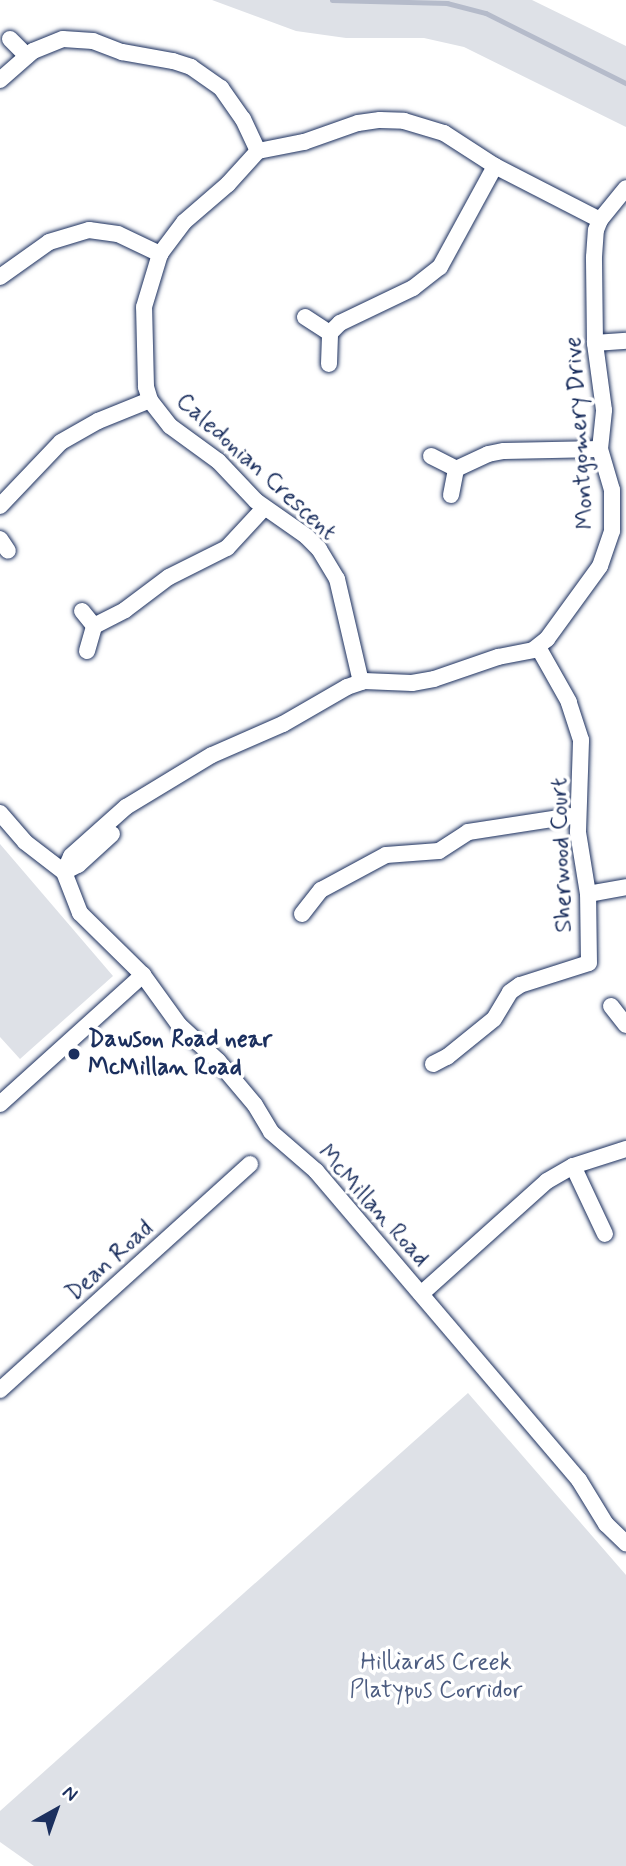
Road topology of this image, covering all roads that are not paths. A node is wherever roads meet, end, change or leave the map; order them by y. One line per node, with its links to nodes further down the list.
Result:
1 (10, 38): 2 (street)
2 (27, 56): 3 (street); 4 (street)
3 (0, 80)
4 (258, 151): 5 (street); 8 (street, Caledonian Crescent)
5 (495, 166): 7 (street); 11 (street)
6 (626, 188): 7 (street, Montgomery Drive)
7 (600, 220): 13 (street, Montgomery Drive)
8 (160, 254): 9 (street); 15 (street, Caledonian Crescent)
9 (0, 277)
10 (305, 317): 11 (street)
11 (330, 333): 14 (street)
12 (626, 341): 13 (street)
13 (595, 343): 16 (street, Montgomery Drive)
14 (329, 365)
15 (150, 400): 20 (street); 21 (street, Caledonian Crescent)
16 (600, 449): 18 (street); 24 (street, Montgomery Drive)
17 (431, 456): 18 (street)
18 (456, 469): 19 (street)
19 (451, 495)
20 (0, 506)
21 (264, 508): 23 (street); 26 (street, Caledonian Crescent)
22 (82, 611): 23 (street)
23 (93, 626): 25 (street)
24 (538, 647): 26 (street); 28 (street, Sherwood Court)
25 (87, 651)
26 (361, 682): 29 (street)
27 (0, 813): 29 (street)
28 (578, 815): 31 (street, Sherwood Court); 32 (street)
29 (64, 872): 33 (street, McMillan Road)
30 (626, 887): 31 (street)
31 (588, 894): 36 (street, Sherwood Court)
32 (302, 914)
33 (143, 975): 37 (street); 42 (street, McMillan Road)
34 (611, 1006): 35 (street)
35 (626, 1025)
36 (433, 1064)
37 (0, 1104)
38 (626, 1149): 40 (street)
39 (250, 1164): 43 (street, Dean Road)
40 (573, 1166): 41 (street); 42 (street)
41 (605, 1234)
42 (421, 1294): 44 (street, McMillan Road)
43 (0, 1390)
44 (626, 1544)

